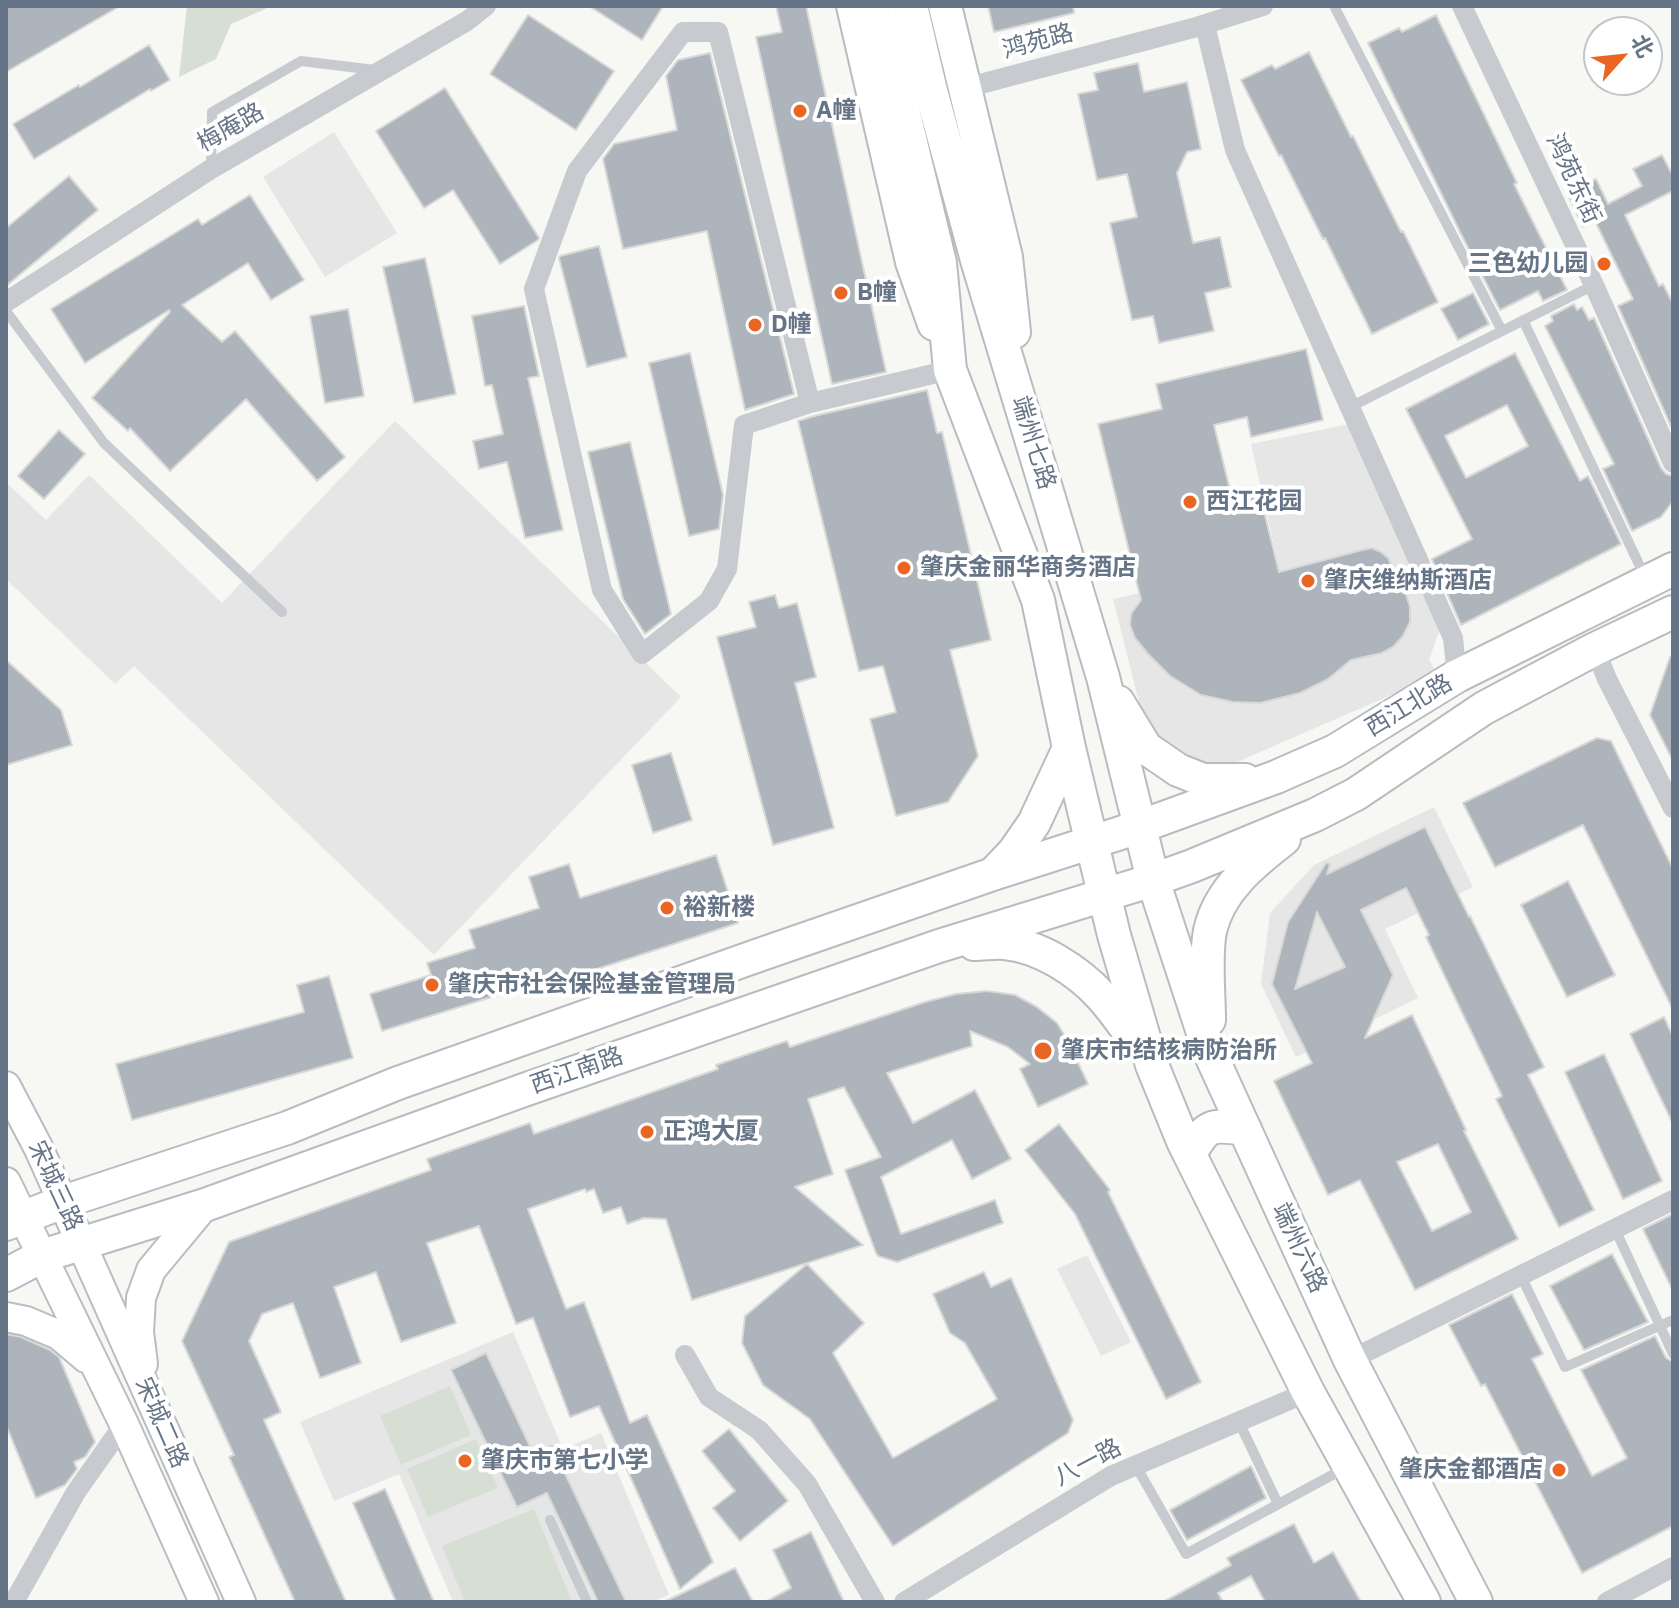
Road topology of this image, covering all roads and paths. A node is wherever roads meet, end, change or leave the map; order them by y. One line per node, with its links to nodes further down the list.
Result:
1 (486, 6): 10 (street, 梅庵路)
2 (853, 6): 18 (main road)
3 (878, 6): 18 (main road, 端州七路)
4 (911, 6): 20 (main road, 端州七路)
5 (945, 6): 11 (main road)
6 (1263, 6): 9 (street, 鸿苑路)
7 (1334, 6): 17 (lane)
8 (1462, 6): 13 (street, 鸿苑东街)
9 (1205, 25): 11 (street, 鸿苑路); 21 (street)
10 (381, 71): 12 (street, 梅庵路); 12 (lane)
11 (965, 88): 20 (main road)
12 (211, 169): 14 (street, 梅庵路)
13 (1594, 285): 16 (lane); 22 (street, 鸿苑东街)
14 (6, 302)
15 (6, 311): 24 (lane)
16 (1523, 320): 17 (lane); 23 (lane)
17 (1502, 331): 21 (lane)
18 (950, 370): 19 (street); 29 (main road, 端州七路)
19 (810, 403): 19 (street)
20 (1021, 403): 28 (main road, 端州七路)
21 (1350, 407): 27 (street)
22 (1673, 463)
23 (1660, 576): 27 (main road, 西江北路)
24 (282, 612)
25 (1673, 612): 26 (main road, 西江北路)
26 (1595, 649): 32 (main road, 西江北路); 33 (street)
27 (1457, 676): 30 (main road, 西江北路)
28 (1103, 677): 31 (main road); 35 (main road, 端州七路)
29 (1069, 748): 36 (main road, 端州七路); 37 (main road)
30 (1335, 751): 31 (main road, 西江北路); 32 (main road)
31 (1276, 777): 35 (main road, 西江北路)
32 (1356, 794): 34 (main road, 西江北路)
33 (1673, 808)
34 (1315, 815): 38 (main road, 西江北路); 43 (main road)
35 (1139, 827): 36 (main road, 西江南路); 38 (main road, 端州七路)
36 (1093, 842): 37 (main road, 西江南路); 39 (main road, 端州七路)
37 (993, 874): 40 (main road, 西江南路)
38 (1153, 880): 39 (main road, 西江南路); 43 (main road, 端州六路)
39 (1105, 895): 41 (main road, 西江南路); 44 (main road, 端州七路)
40 (850, 924): 42 (main road); 46 (main road, 西江南路)
41 (939, 946): 42 (main road, 西江南路); 44 (main road)
42 (865, 972): 49 (main road, 西江南路)
43 (1209, 1051): 47 (main road, 端州六路)
44 (1152, 1065): 48 (main road)
45 (6, 1086): 52 (main road, 宋城三路)
46 (287, 1128): 49 (main road); 52 (main road, 西江南路)
47 (1245, 1129): 48 (main road); 65 (main road, 端州六路)
48 (1190, 1154): 68 (main road)
49 (302, 1170): 53 (main road, 西江南路)
50 (6, 1182): 54 (main road, 宋城三路)
51 (1673, 1200): 55 (street)
52 (63, 1202): 54 (main road, 西江南路); 56 (main road, 宋城三路)
53 (205, 1205): 56 (main road, 西江南路); 67 (main road)
54 (15, 1221): 57 (main road, 宋城三路)
55 (1615, 1229): 59 (street); 62 (lane)
56 (81, 1244): 57 (main road, 西江南路); 67 (main road, 宋城二路)
57 (42, 1256): 58 (main road, 西江南路); 66 (main road, 宋城二路)
58 (6, 1275)
59 (1521, 1276): 62 (lane); 65 (street)
60 (6, 1317): 66 (main road)
61 (1673, 1320): 62 (lane)
62 (1659, 1326): 63 (lane)
63 (1673, 1354)
64 (685, 1355): 80 (street)
65 (1350, 1360): 83 (main road, 端州六路)
66 (96, 1366): 70 (main road, 宋城二路)
67 (145, 1389): 78 (main road, 宋城二路)
68 (1308, 1392): 69 (street, 八一路); 72 (main road)
69 (1239, 1422): 71 (street, 八一路); 73 (lane)
70 (124, 1424): 76 (street); 77 (main road, 宋城二路)
71 (1136, 1466): 73 (lane); 81 (street, 八一路)
72 (1348, 1466): 73 (lane); 82 (main road)
73 (1278, 1504)
74 (550, 1520): 79 (lane)
75 (1673, 1567): 84 (street)
76 (14, 1602)
77 (204, 1602)
78 (241, 1602)
79 (587, 1602)
80 (875, 1602)
81 (904, 1602)
82 (1424, 1602)
83 (1476, 1602)
84 (1607, 1602)

